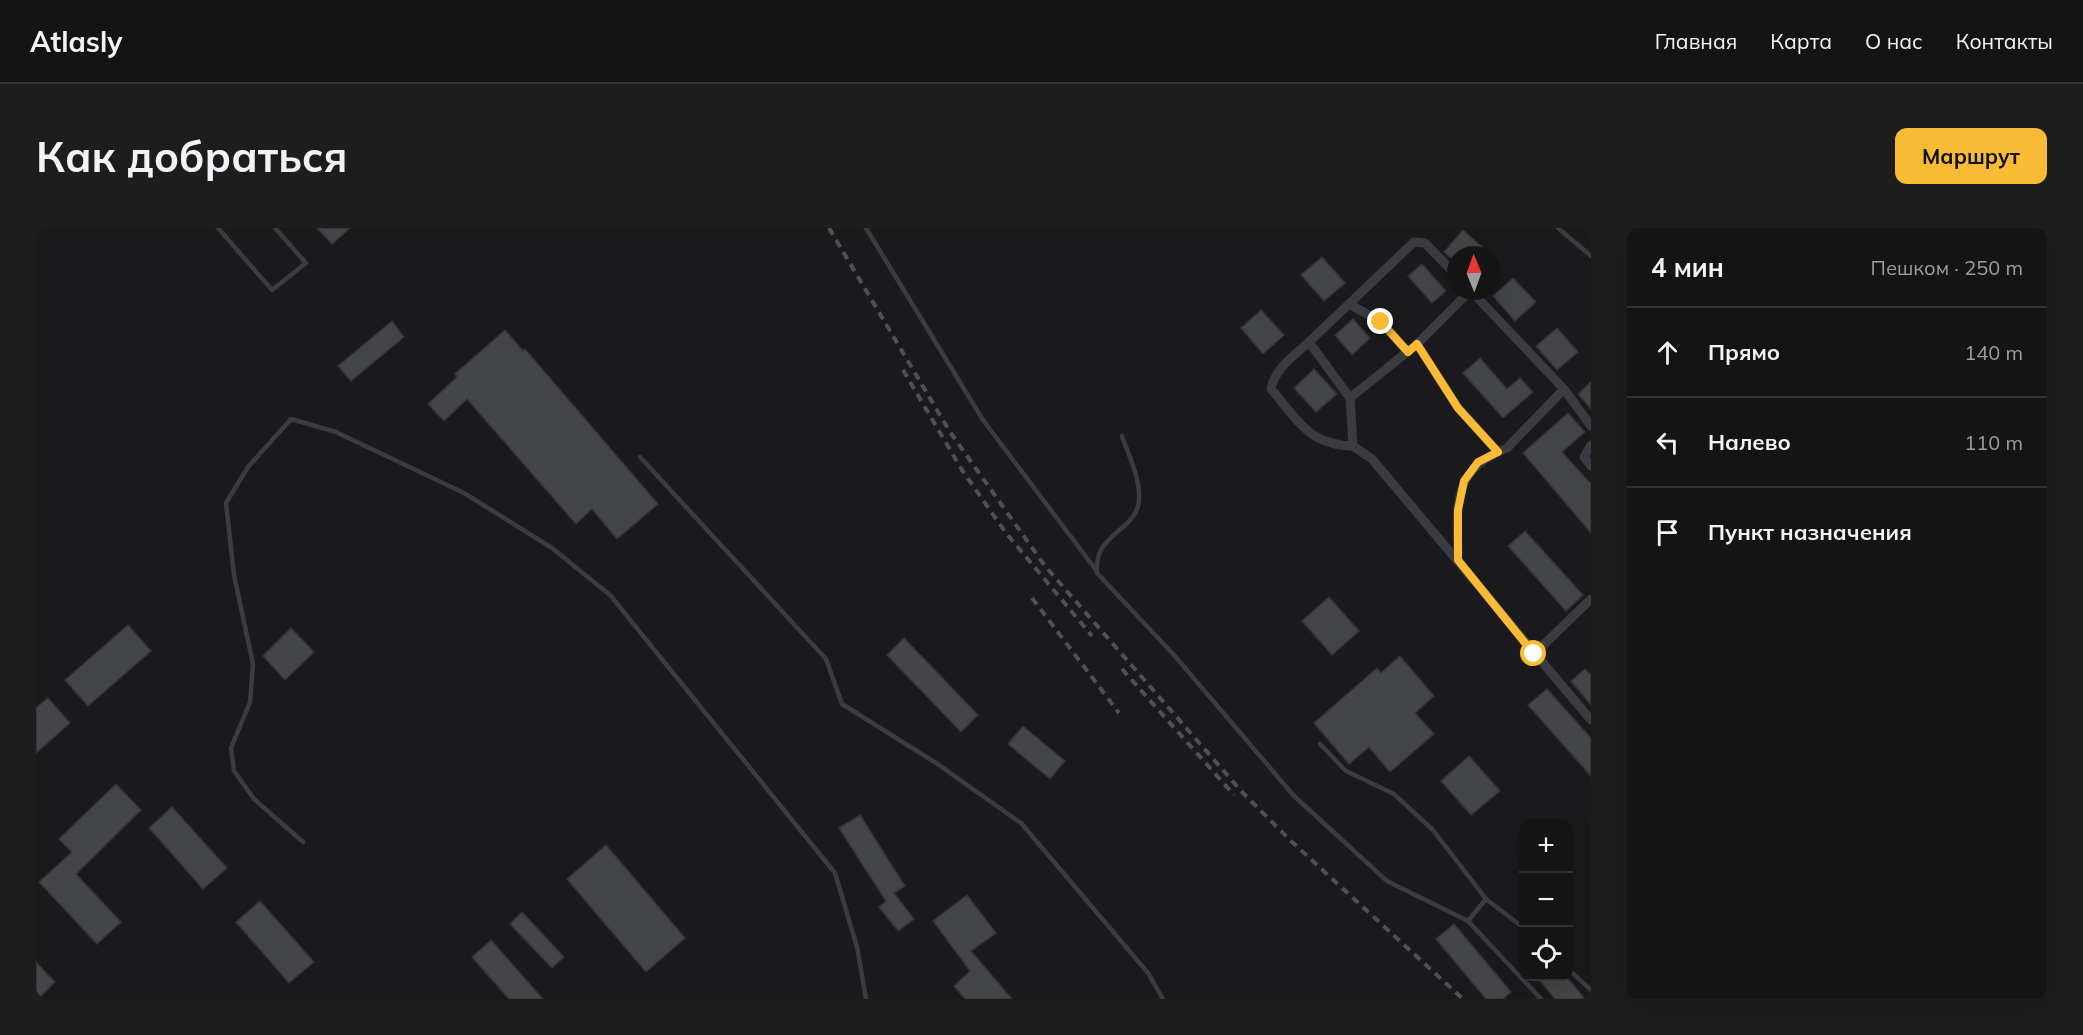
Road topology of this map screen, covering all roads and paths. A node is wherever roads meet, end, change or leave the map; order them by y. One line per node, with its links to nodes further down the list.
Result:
1 (218, 228): 2 (lane)
2 (276, 228)
3 (867, 228): 23 (lane)
4 (1558, 228): 5 (lane)
5 (1591, 256)
6 (1447, 266): 9 (street)
7 (1462, 300): 11 (street)
8 (1480, 300): 13 (street)
9 (1349, 303): 10 (street); 12 (street)
10 (1309, 342): 14 (street); 18 (street)
11 (1417, 344): 12 (street); 19 (street)
12 (1408, 352): 14 (street)
13 (1564, 389): 15 (street); 19 (street)
14 (1350, 398): 18 (street)
15 (1591, 426)
16 (1122, 436): 23 (lane)
17 (1591, 445): 21 (street)
18 (1353, 446): 22 (street)
19 (1498, 452): 22 (street)
20 (640, 457): 35 (lane)
21 (1591, 466)
22 (1458, 560): 25 (street)
23 (1097, 573): 30 (lane)
24 (1591, 599): 25 (street)
25 (1534, 654): 26 (street)
26 (1591, 720)
27 (1320, 744): 29 (lane)
28 (303, 842): 34 (lane)
29 (1486, 898): 30 (lane); 31 (lane)
30 (1468, 921): 36 (lane)
31 (1523, 927)
32 (1573, 973): 33 (lane)
33 (1591, 990)
34 (866, 999)
35 (1163, 999)
36 (1540, 999)

